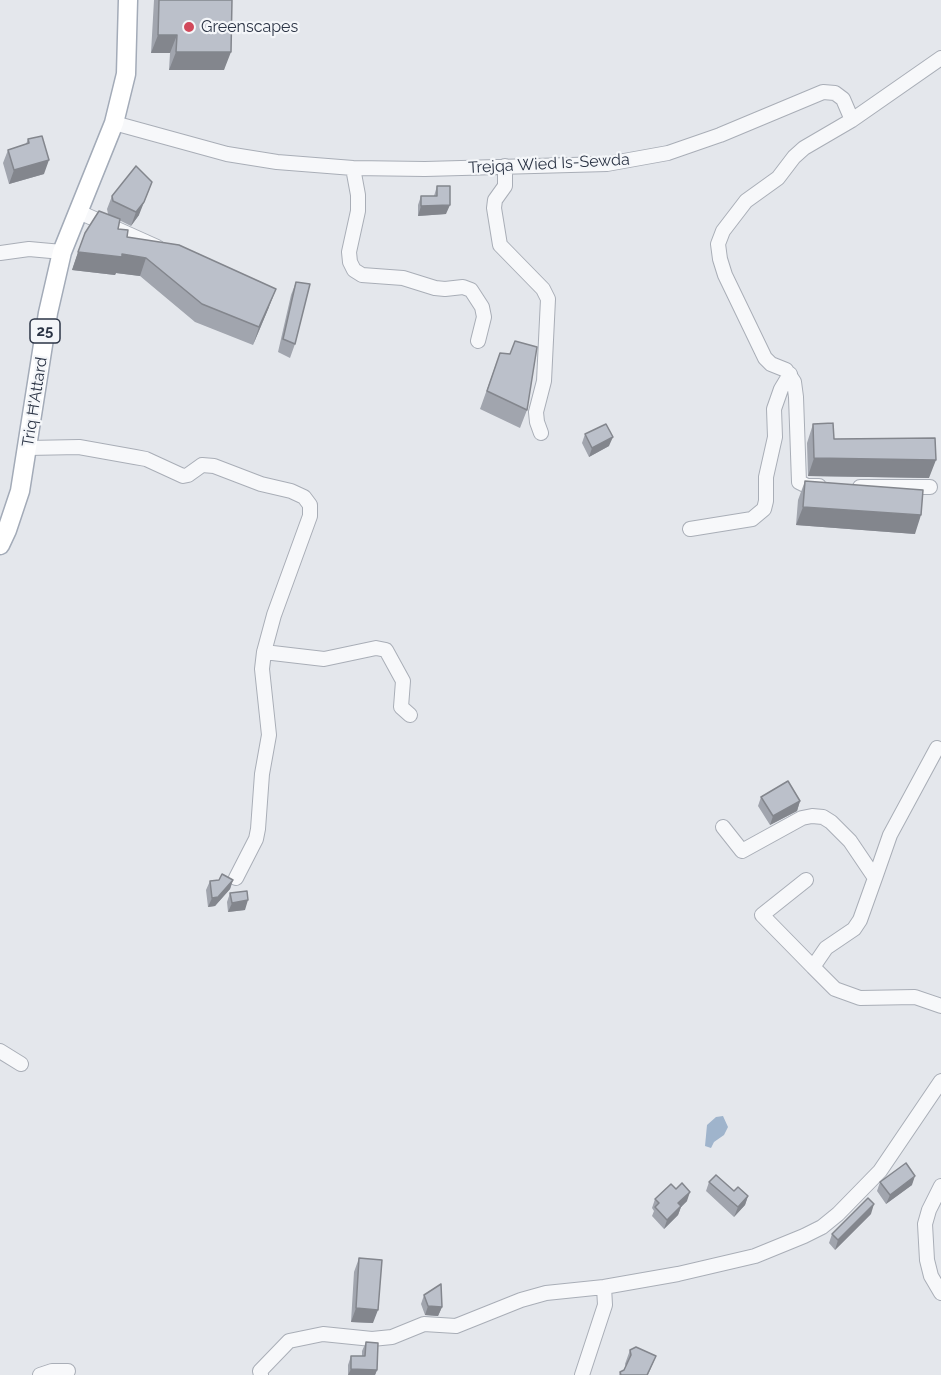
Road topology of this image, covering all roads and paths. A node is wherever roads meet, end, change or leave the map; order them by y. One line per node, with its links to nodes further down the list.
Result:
1 (128, 0): 4 (main road, 25)
2 (941, 58): 3 (street)
3 (852, 120): 5 (street, Trejqa Wied Is-Sewda); 12 (street)
4 (114, 123): 6 (street, Trejqa Wied Is-Sewda); 7 (main road, Triq Ħ'Attard / 25)
5 (505, 166): 6 (street, Trejqa Wied Is-Sewda); 13 (street)
6 (353, 168): 11 (street)
7 (79, 212): 8 (street); 9 (main road, Triq Ħ'Attard / 25)
8 (167, 251)
9 (62, 252): 10 (street); 14 (main road, Triq Ħ'Attard / 25)
10 (0, 253)
11 (478, 341)
12 (790, 374): 15 (street); 18 (street)
13 (541, 433)
14 (28, 448): 19 (main road, Triq Ħ'Attard / 25); 20 (street)
15 (829, 486)
16 (851, 487): 17 (street)
17 (930, 487)
18 (690, 529)
19 (0, 545)
20 (264, 652): 21 (street); 24 (street)
21 (410, 715)
22 (937, 748): 25 (street)
23 (723, 827): 25 (street)
24 (236, 878)
25 (875, 878): 27 (street)
26 (806, 880): 27 (street)
27 (813, 967): 28 (street)
28 (941, 1006)
29 (0, 1051): 30 (street)
30 (21, 1064)
31 (941, 1082): 33 (street)
32 (941, 1186): 34 (street)
33 (604, 1287): 37 (street); 38 (street)
34 (941, 1293)
35 (68, 1371): 36 (street)
36 (40, 1375)
37 (261, 1375)
38 (582, 1375)

